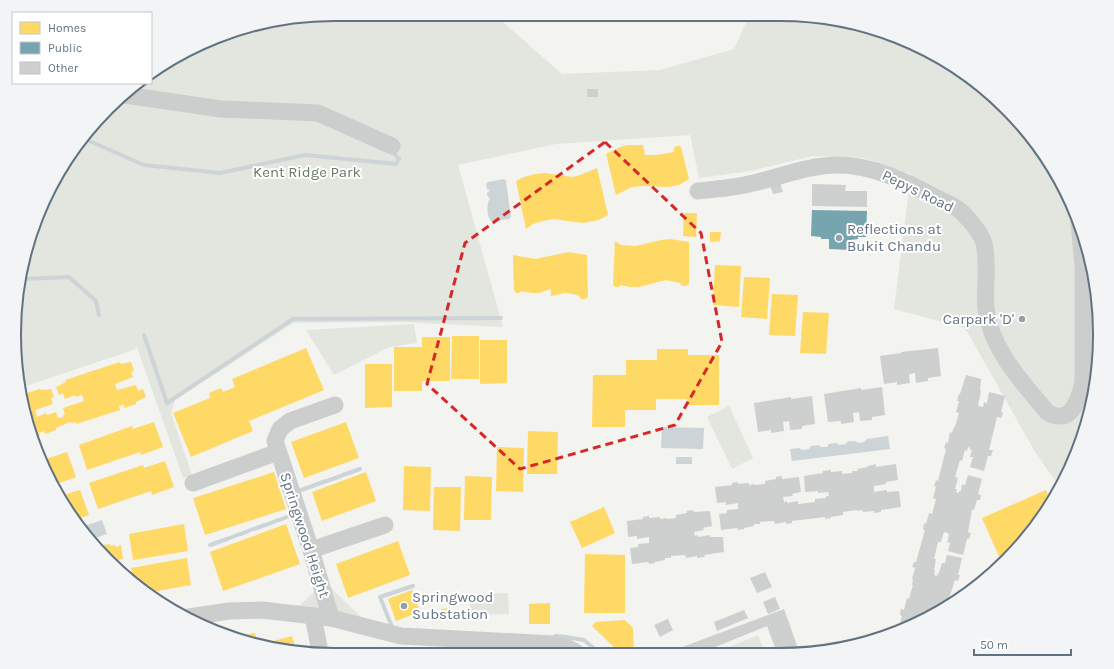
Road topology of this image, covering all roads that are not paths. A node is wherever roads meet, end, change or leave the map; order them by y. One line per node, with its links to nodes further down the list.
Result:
1 (132, 96): 2 (street)
2 (392, 146)
3 (698, 191): 4 (street, Pepys Road)
4 (1082, 252)
5 (335, 405): 6 (street, Springwood Height)
6 (278, 452): 7 (street); 9 (street, Springwood Height)
7 (193, 483)
8 (385, 525): 9 (street)
9 (311, 550): 14 (street, Springwood Height)
10 (226, 603): 11 (street)
11 (184, 609)
12 (196, 616): 13 (street)
13 (313, 616): 14 (street); 15 (street)
14 (331, 618): 16 (street)
15 (319, 647)
16 (568, 648)

